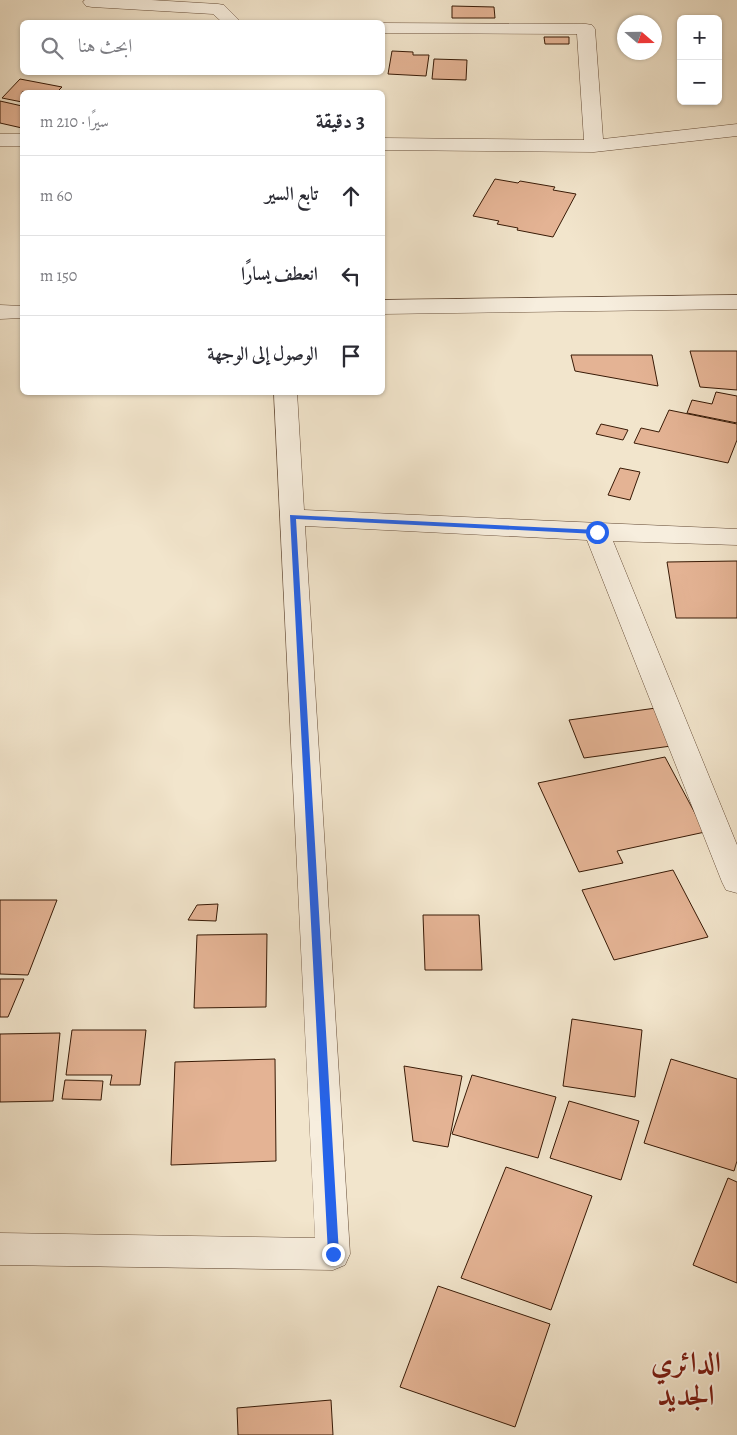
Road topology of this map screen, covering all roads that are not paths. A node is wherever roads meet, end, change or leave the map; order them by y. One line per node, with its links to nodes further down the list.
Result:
1 (92, 2): 2 (street)
2 (220, 4): 3 (street)
3 (231, 20)
4 (385, 28): 9 (street)
5 (737, 130): 9 (street)
6 (0, 140): 7 (street)
7 (20, 140)
8 (385, 144): 9 (street)
9 (594, 146)
10 (737, 302): 11 (street)
11 (385, 307)
12 (0, 312): 13 (street)
13 (20, 312)
14 (285, 395): 15 (street)
15 (292, 517): 16 (street); 19 (street)
16 (597, 532): 17 (street); 18 (street)
17 (737, 537)
18 (737, 882)
19 (0, 1248)

